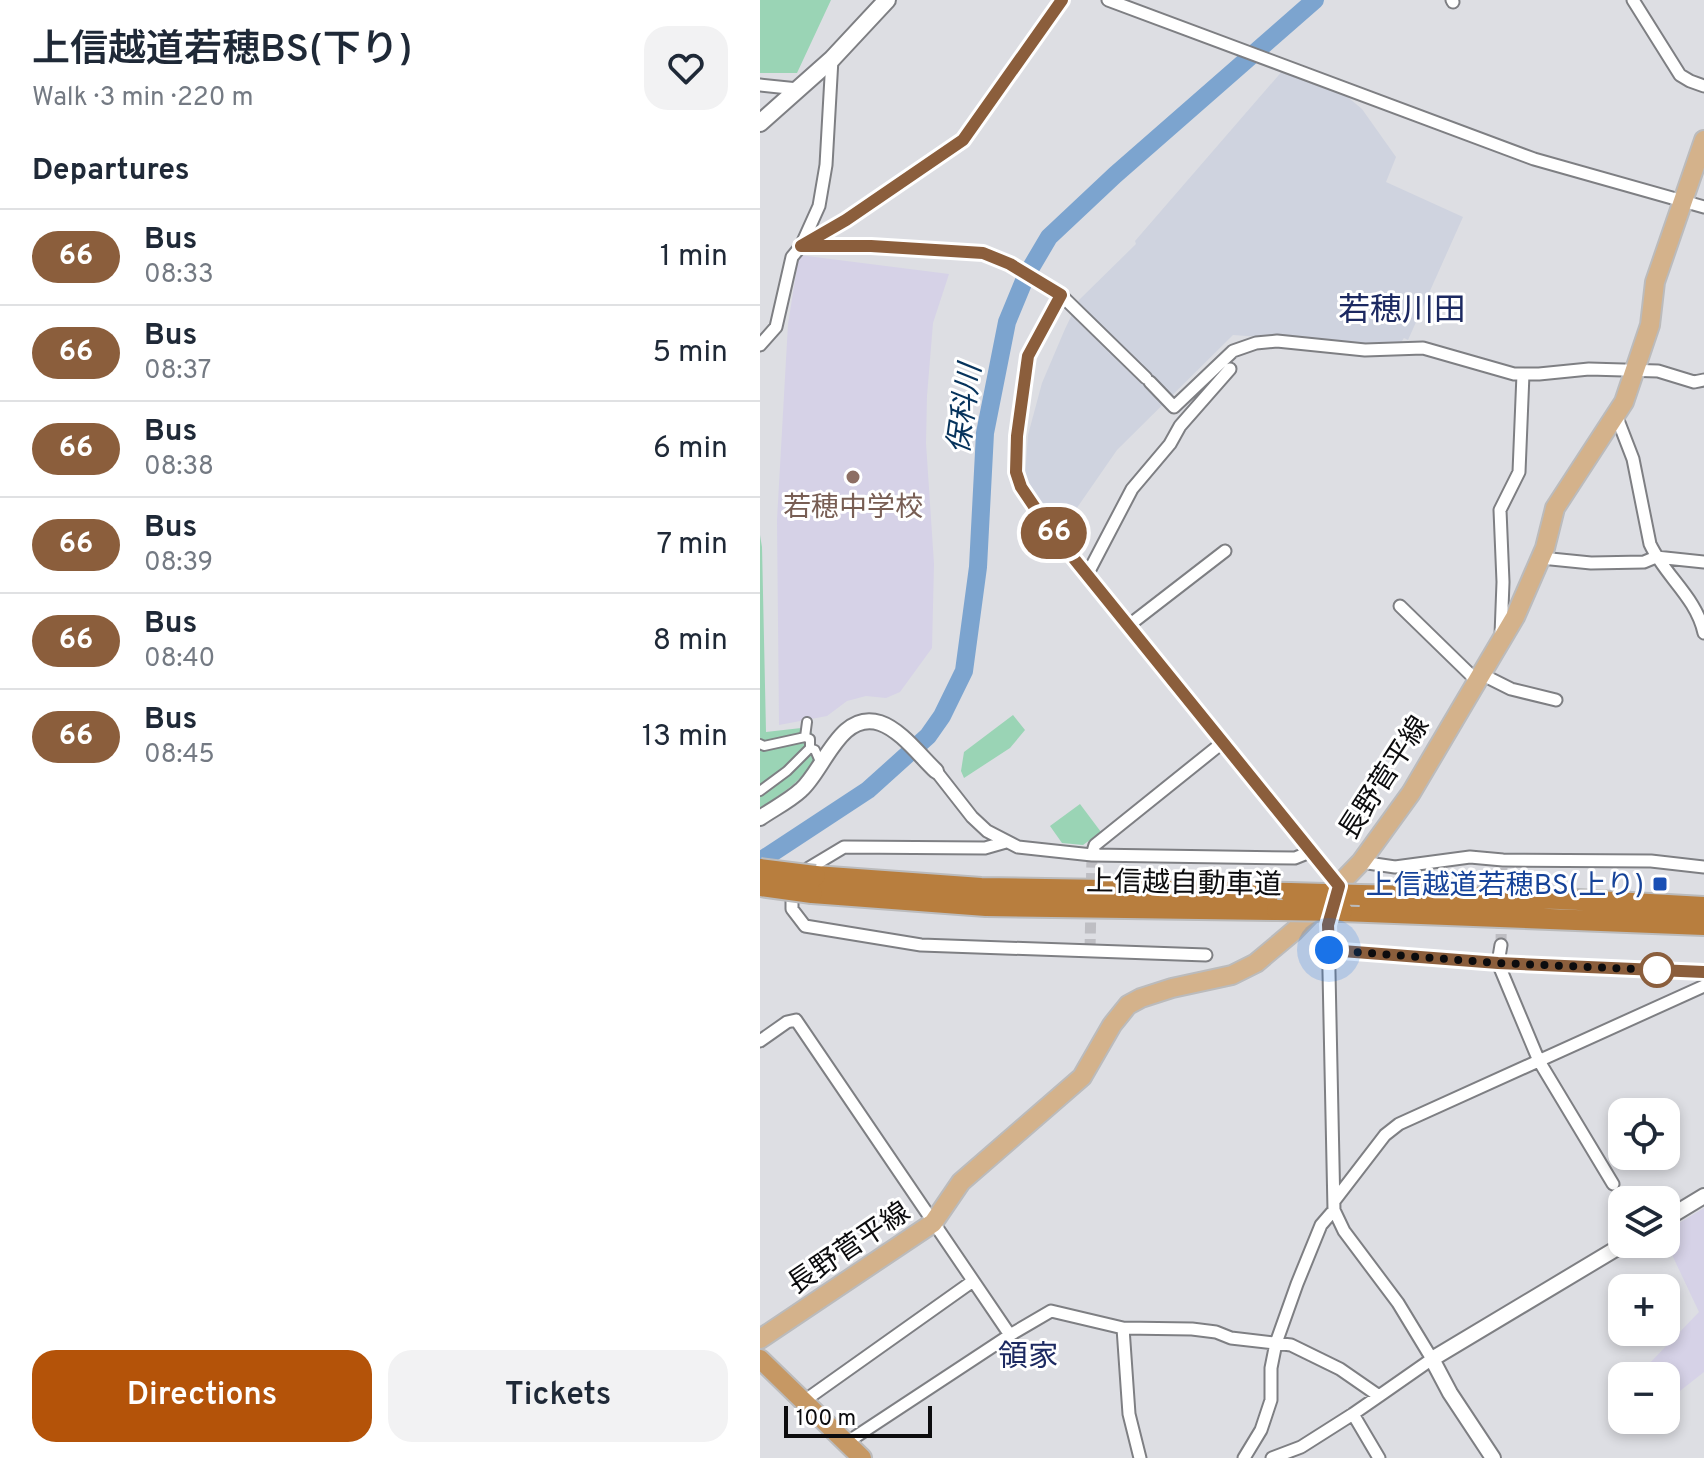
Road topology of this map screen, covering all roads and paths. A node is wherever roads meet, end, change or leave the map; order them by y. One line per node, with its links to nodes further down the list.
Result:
1 (887, 0): 5 (main road)
2 (1062, 0): 13 (street)
3 (1108, 0): 11 (street)
4 (1633, 0): 7 (street)
5 (832, 59): 8 (main road); 13 (street)
6 (760, 85): 8 (street)
7 (1704, 86)
8 (798, 89): 9 (main road)
9 (760, 123)
10 (1704, 140): 11 (main road, 長野菅平線)
11 (1685, 203): 12 (street); 17 (main road, 長野菅平線)
12 (1704, 207)
13 (801, 246): 14 (street); 15 (street)
14 (1061, 295): 18 (street); 25 (street)
15 (760, 345)
16 (1230, 369): 25 (street)
17 (1635, 372): 18 (street); 19 (street); 20 (main road, 長野菅平線)
18 (1523, 374): 29 (street)
19 (1704, 380)
20 (1616, 415): 22 (street); 23 (main road, 長野菅平線)
21 (1225, 551): 27 (street)
22 (1656, 557): 23 (street); 24 (street); 28 (street)
23 (1541, 558): 29 (main road, 長野菅平線)
24 (1704, 562)
25 (1087, 575): 27 (street)
26 (1400, 606): 30 (street)
27 (1128, 626): 34 (street)
28 (1704, 633)
29 (1501, 640): 30 (main road, 長野菅平線)
30 (1479, 677): 31 (street); 44 (main road, 長野菅平線)
31 (1556, 700)
32 (807, 722): 33 (street)
33 (805, 737): 35 (street); 36 (street)
34 (1222, 743): 42 (street); 43 (street)
35 (760, 744)
36 (810, 748): 37 (street); 39 (street)
37 (821, 764): 38 (street); 40 (street)
38 (936, 771): 41 (street)
39 (760, 791)
40 (760, 818)
41 (1006, 842): 43 (street); 54 (street)
42 (1310, 852): 43 (street); 49 (street)
43 (1092, 855)
44 (1361, 862): 45 (street); 49 (main road, 長野菅平線)
45 (1704, 867)
46 (760, 869): 47 (highway, 上信越自動車道, bridge)
47 (814, 884): 48 (highway, 上信越自動車道, bridge); 50 (highway, 上信越自動車道, bridge); 51 (highway, 上信越自動車道, bridge)
48 (760, 886)
49 (1339, 886): 53 (street); 64 (main road, 長野菅平線)
50 (1704, 907)
51 (1704, 925)
52 (1501, 945): 55 (street)
53 (1329, 950): 55 (street); 62 (street)
54 (1206, 955)
55 (1498, 963): 56 (street); 59 (street)
56 (1704, 972)
57 (1704, 986): 59 (street)
58 (760, 1041): 64 (street)
59 (1539, 1061): 60 (street); 62 (street)
60 (1613, 1184)
61 (1704, 1196): 63 (street)
62 (1334, 1205): 70 (street); 72 (street)
63 (1680, 1211)
64 (933, 1223): 66 (street); 69 (main road, 長野菅平線)
65 (1608, 1254): 72 (street)
66 (973, 1281): 68 (street); 74 (street)
67 (1123, 1328): 68 (street); 70 (street); 78 (street)
68 (1010, 1335): 76 (street)
69 (760, 1339)
70 (1276, 1343): 73 (street); 79 (street)
71 (760, 1359): 74 (highway)
72 (1432, 1359): 73 (street); 82 (street)
73 (1379, 1396): 75 (street)
74 (804, 1401): 76 (highway)
75 (1353, 1414): 80 (street); 81 (street)
76 (846, 1443): 77 (highway)
77 (862, 1458)
78 (1140, 1458)
79 (1244, 1458)
80 (1272, 1458)
81 (1379, 1458)
82 (1493, 1458)

